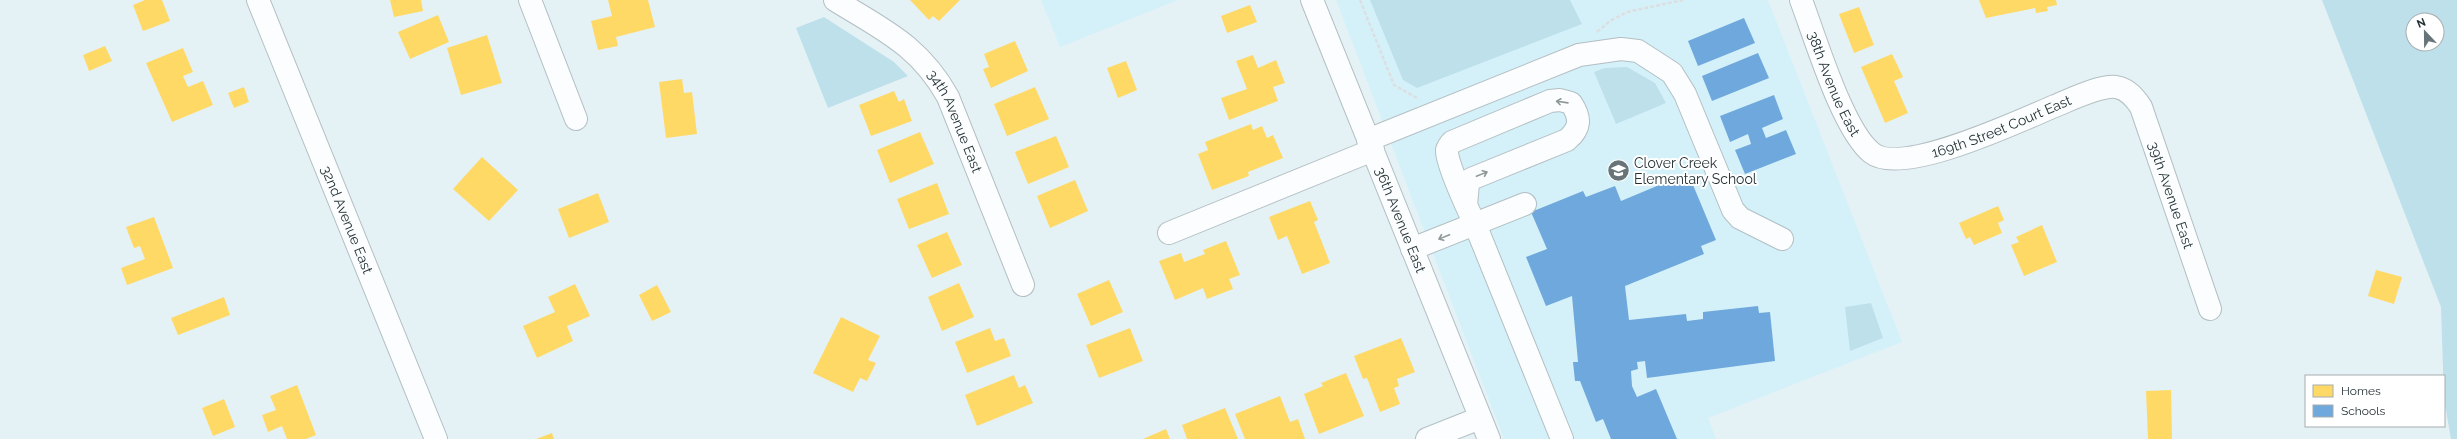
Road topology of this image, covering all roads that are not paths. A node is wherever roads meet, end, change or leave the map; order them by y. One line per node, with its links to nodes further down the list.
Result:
1 (258, 0): 18 (street, 32nd Avenue East)
2 (530, 0): 7 (street)
3 (835, 0): 15 (street, 34th Avenue East)
4 (1312, 0): 8 (street, 36th Avenue East)
5 (1801, 0): 9 (street, 38th Avenue East)
6 (2122, 90): 9 (street, 169th Street Court East); 16 (street, 39th Avenue East)
7 (576, 119)
8 (1370, 145): 12 (street); 13 (street); 14 (street, 36th Avenue East)
9 (1879, 158)
10 (1525, 204): 11 (street)
11 (1471, 214): 11 (street, one-way to 11); 14 (street, one-way to 14); 21 (street)
12 (1169, 233)
13 (1782, 239)
14 (1412, 249): 17 (street, 36th Avenue East)
15 (1023, 285)
16 (2210, 309)
17 (1480, 418): 19 (street); 20 (street, 36th Avenue East)
18 (436, 439)
19 (1427, 439)
20 (1489, 439)
21 (1562, 439)

